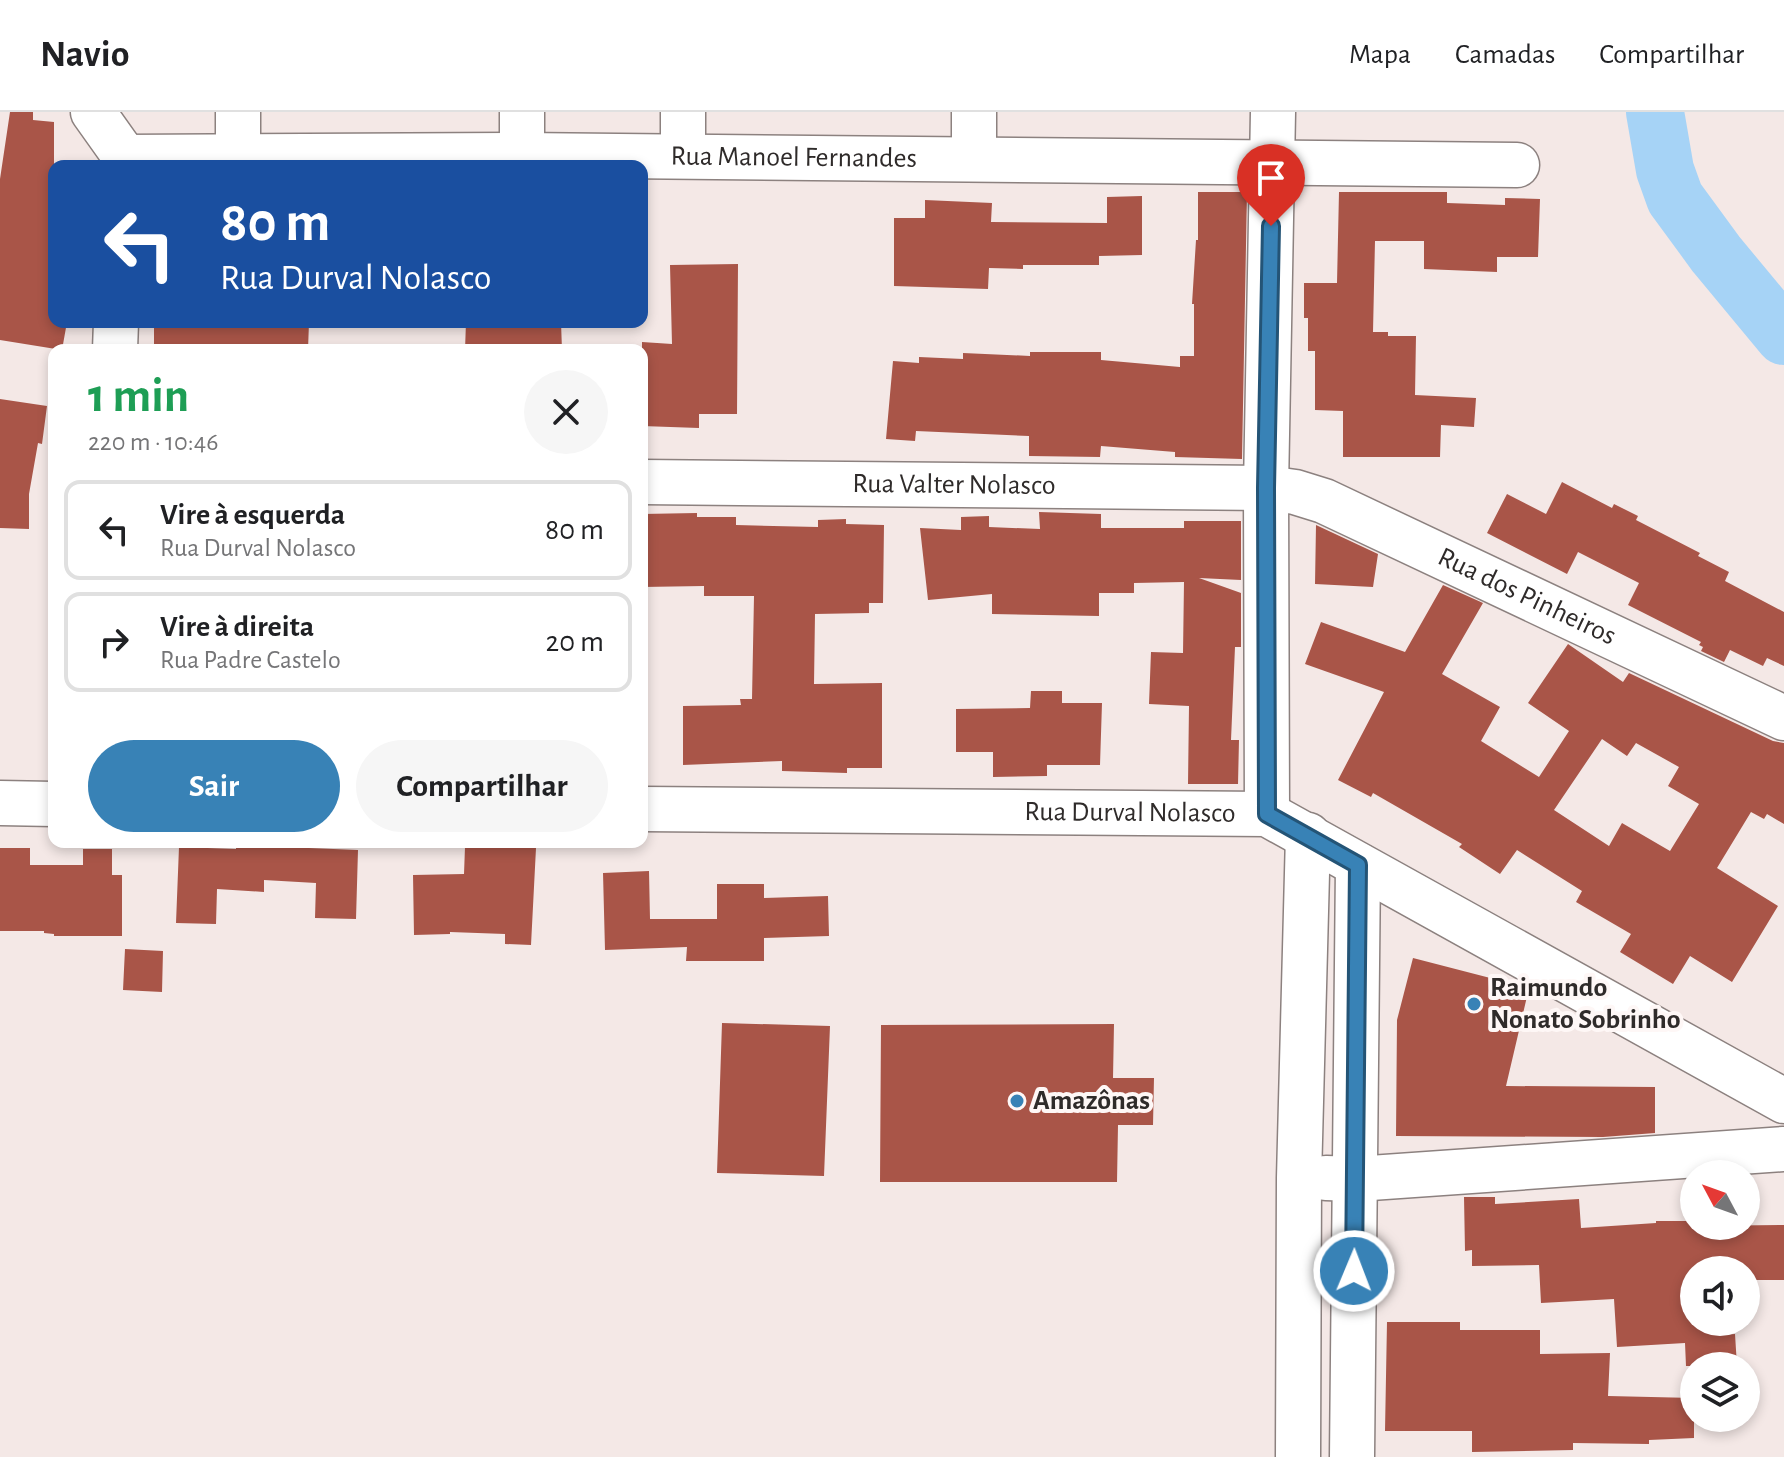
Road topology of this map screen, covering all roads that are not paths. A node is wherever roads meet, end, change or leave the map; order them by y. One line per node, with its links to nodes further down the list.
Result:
1 (93, 112): 11 (street, Rua Manoel Fernandes)
2 (238, 112): 7 (street)
3 (522, 112): 8 (street)
4 (683, 112): 9 (street)
5 (974, 112): 10 (street)
6 (1273, 112): 13 (street)
7 (238, 155): 8 (street, Rua Manoel Fernandes); 12 (street, Rua Manoel Fernandes)
8 (522, 155): 9 (street, Rua Manoel Fernandes)
9 (683, 156): 10 (street, Rua Manoel Fernandes)
10 (974, 158): 13 (street, Rua Manoel Fernandes)
11 (124, 160)
12 (157, 160)
13 (1273, 164): 14 (street, Rua Manoel Fernandes); 16 (street)
14 (1517, 165)
15 (648, 482): 16 (street, Rua Valter Nolasco)
16 (1266, 488): 17 (street, Rua dos Pinheiros); 21 (street)
17 (1784, 718)
18 (0, 803): 19 (street)
19 (48, 804)
20 (648, 809): 21 (street, Rua Durval Nolasco)
21 (1267, 814): 22 (street, Rua Durval Nolasco)
22 (1308, 835): 23 (street, Rua Durval Nolasco); 26 (street)
23 (1358, 865): 24 (street, Rua Durval Nolasco); 27 (street)
24 (1784, 1101)
25 (1784, 1149): 27 (street)
26 (1299, 1178): 27 (street); 28 (street)
27 (1356, 1179): 29 (street)
28 (1298, 1457)
29 (1352, 1457)

